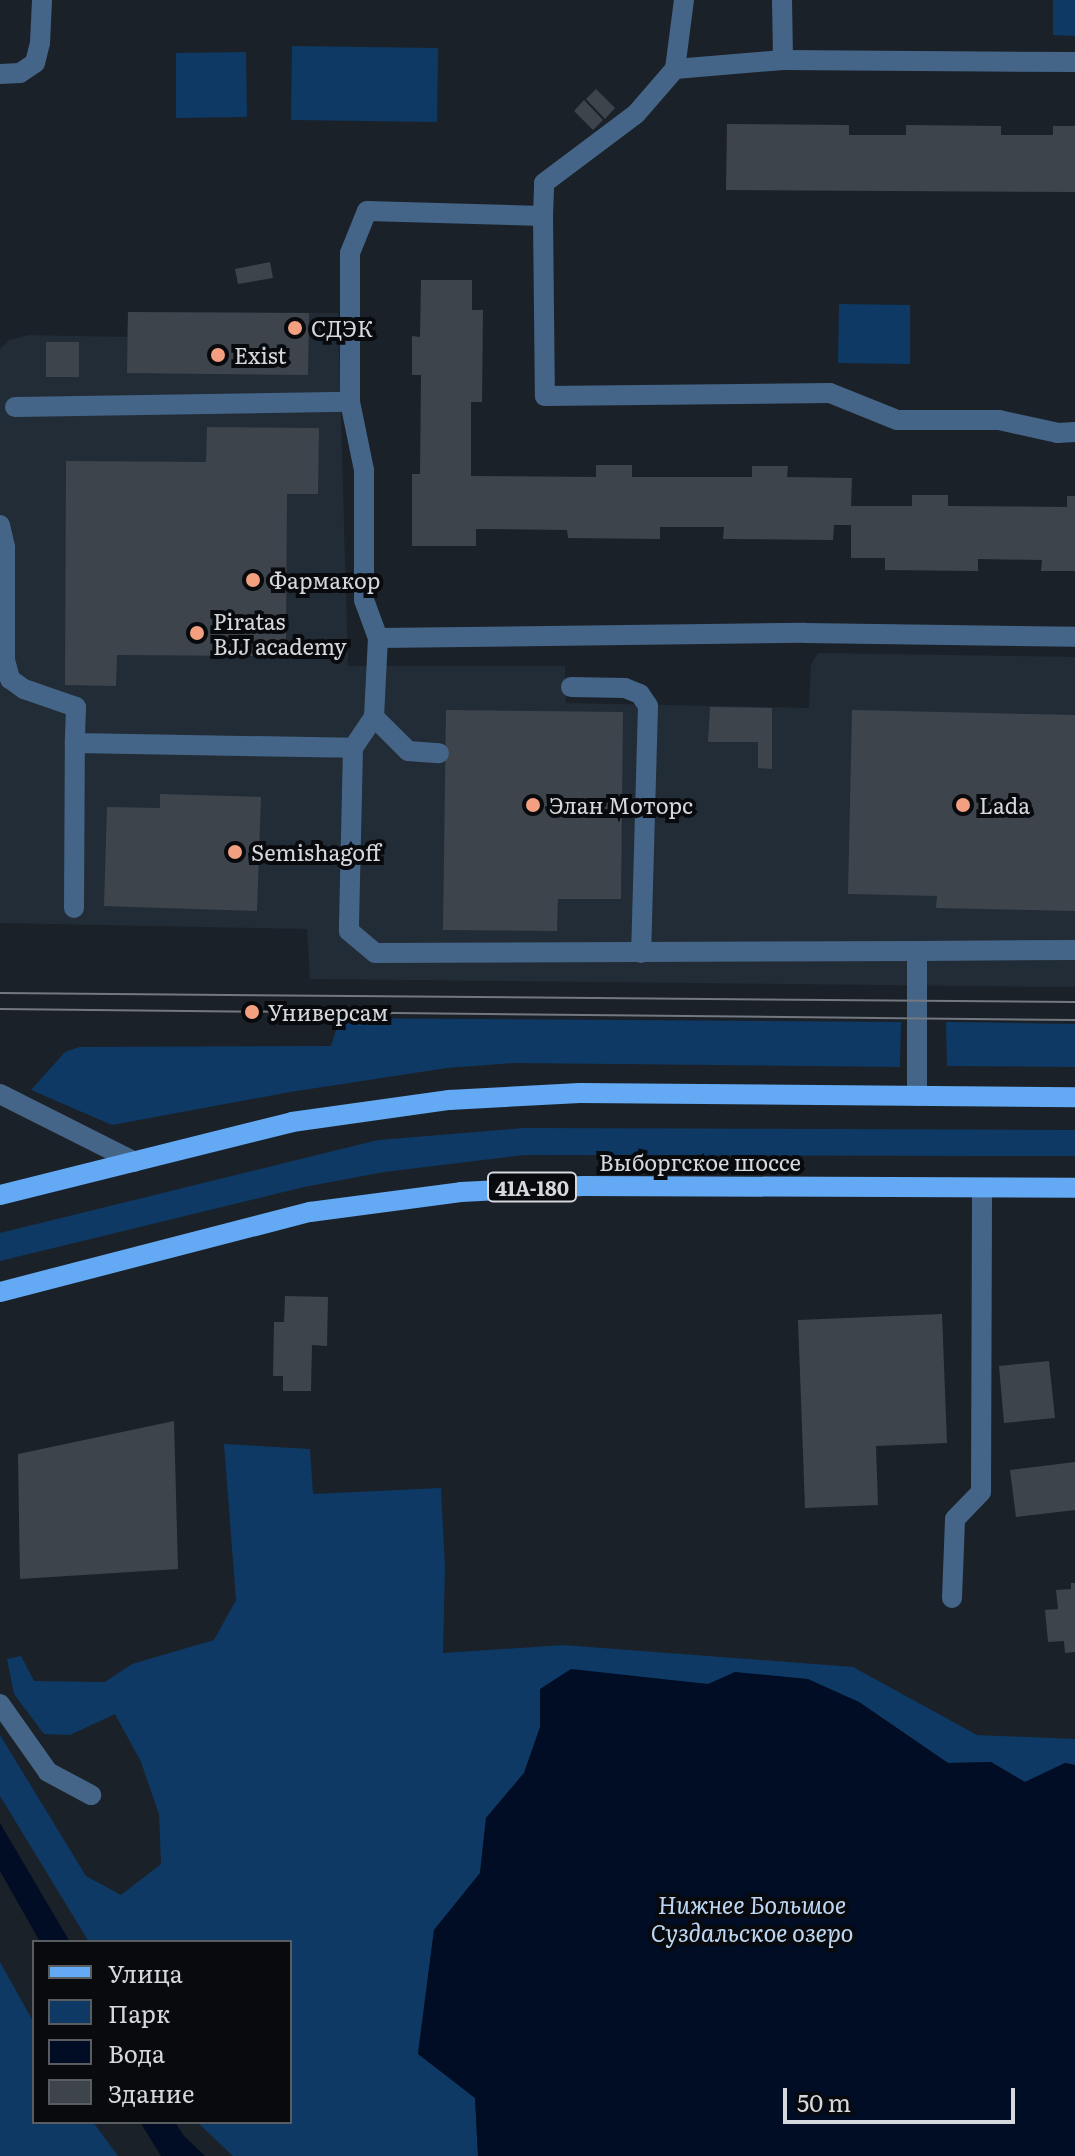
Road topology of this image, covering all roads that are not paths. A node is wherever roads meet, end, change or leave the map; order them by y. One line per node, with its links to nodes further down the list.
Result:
1 (42, 0): 7 (street)
2 (684, 0): 6 (street)
3 (782, 0): 4 (street)
4 (783, 60): 5 (street); 6 (street)
5 (1075, 62)
6 (675, 69): 8 (street)
7 (0, 74)
8 (543, 216): 9 (street); 11 (street)
9 (350, 402): 10 (street); 14 (street)
10 (15, 407)
11 (1075, 432)
12 (0, 525): 17 (street)
13 (1075, 637): 14 (street)
14 (378, 638): 16 (street)
15 (571, 687): 23 (street)
16 (374, 717): 18 (street); 19 (street)
17 (75, 743): 18 (street); 20 (street)
18 (353, 748): 23 (street)
19 (439, 753)
20 (74, 908)
21 (1075, 950): 22 (street)
22 (917, 951): 23 (street); 25 (street)
23 (641, 953)
24 (0, 1094): 27 (street)
25 (917, 1096): 26 (main road); 27 (main road)
26 (1075, 1097)
27 (135, 1162): 30 (main road)
28 (982, 1188): 29 (main road, Выборгское шоссе / 41А-180); 31 (main road, Выборгское шоссе / 41А-180); 32 (street)
29 (1075, 1188)
30 (0, 1195)
31 (0, 1292)
32 (952, 1598)
33 (0, 1704): 34 (street)
34 (91, 1795)

